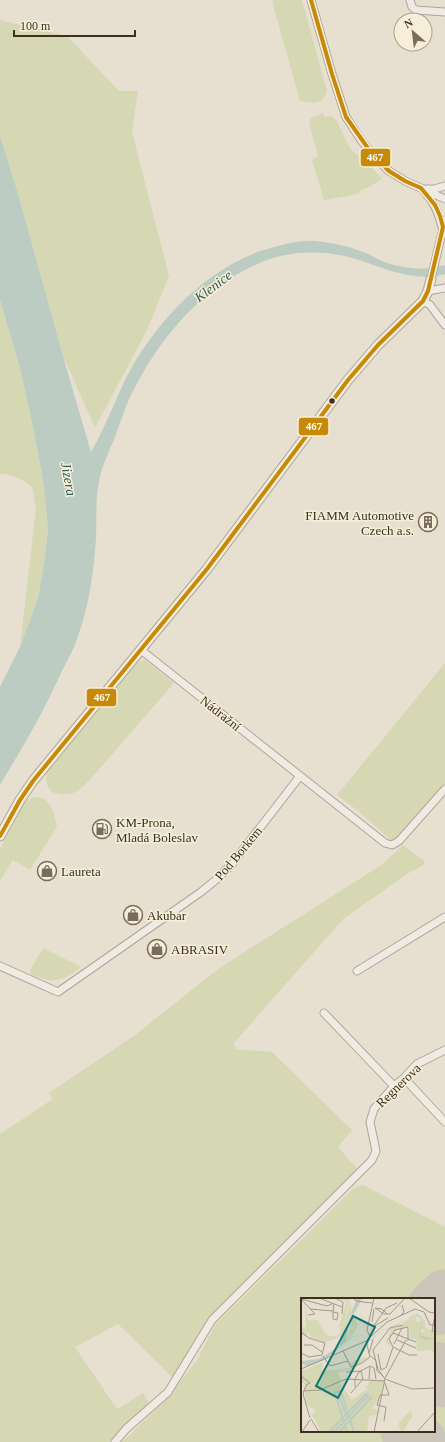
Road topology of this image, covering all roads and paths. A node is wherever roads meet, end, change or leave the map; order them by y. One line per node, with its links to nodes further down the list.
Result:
1 (311, 0): 5 (street)
2 (411, 3): 3 (street)
3 (445, 12)
4 (445, 186): 5 (street)
5 (422, 188): 6 (street); 7 (street)
6 (445, 199)
7 (444, 224): 8 (street)
8 (431, 279): 10 (street)
9 (445, 288): 10 (street)
10 (428, 291): 11 (street)
11 (423, 301): 12 (street); 13 (street)
12 (445, 325)
13 (141, 650): 14 (street, Nádražní); 16 (street)
14 (300, 776): 15 (street); 18 (street, Pod Borkem)
15 (445, 790)
16 (0, 836)
17 (445, 917): 19 (street)
18 (0, 966)
19 (357, 971)
20 (324, 1013): 23 (street)
21 (445, 1050): 22 (street, Regnerova)
22 (404, 1078): 23 (street, Regnerova); 24 (street)
23 (394, 1086): 25 (street, Regnerova)
24 (445, 1122)
25 (115, 1442)

